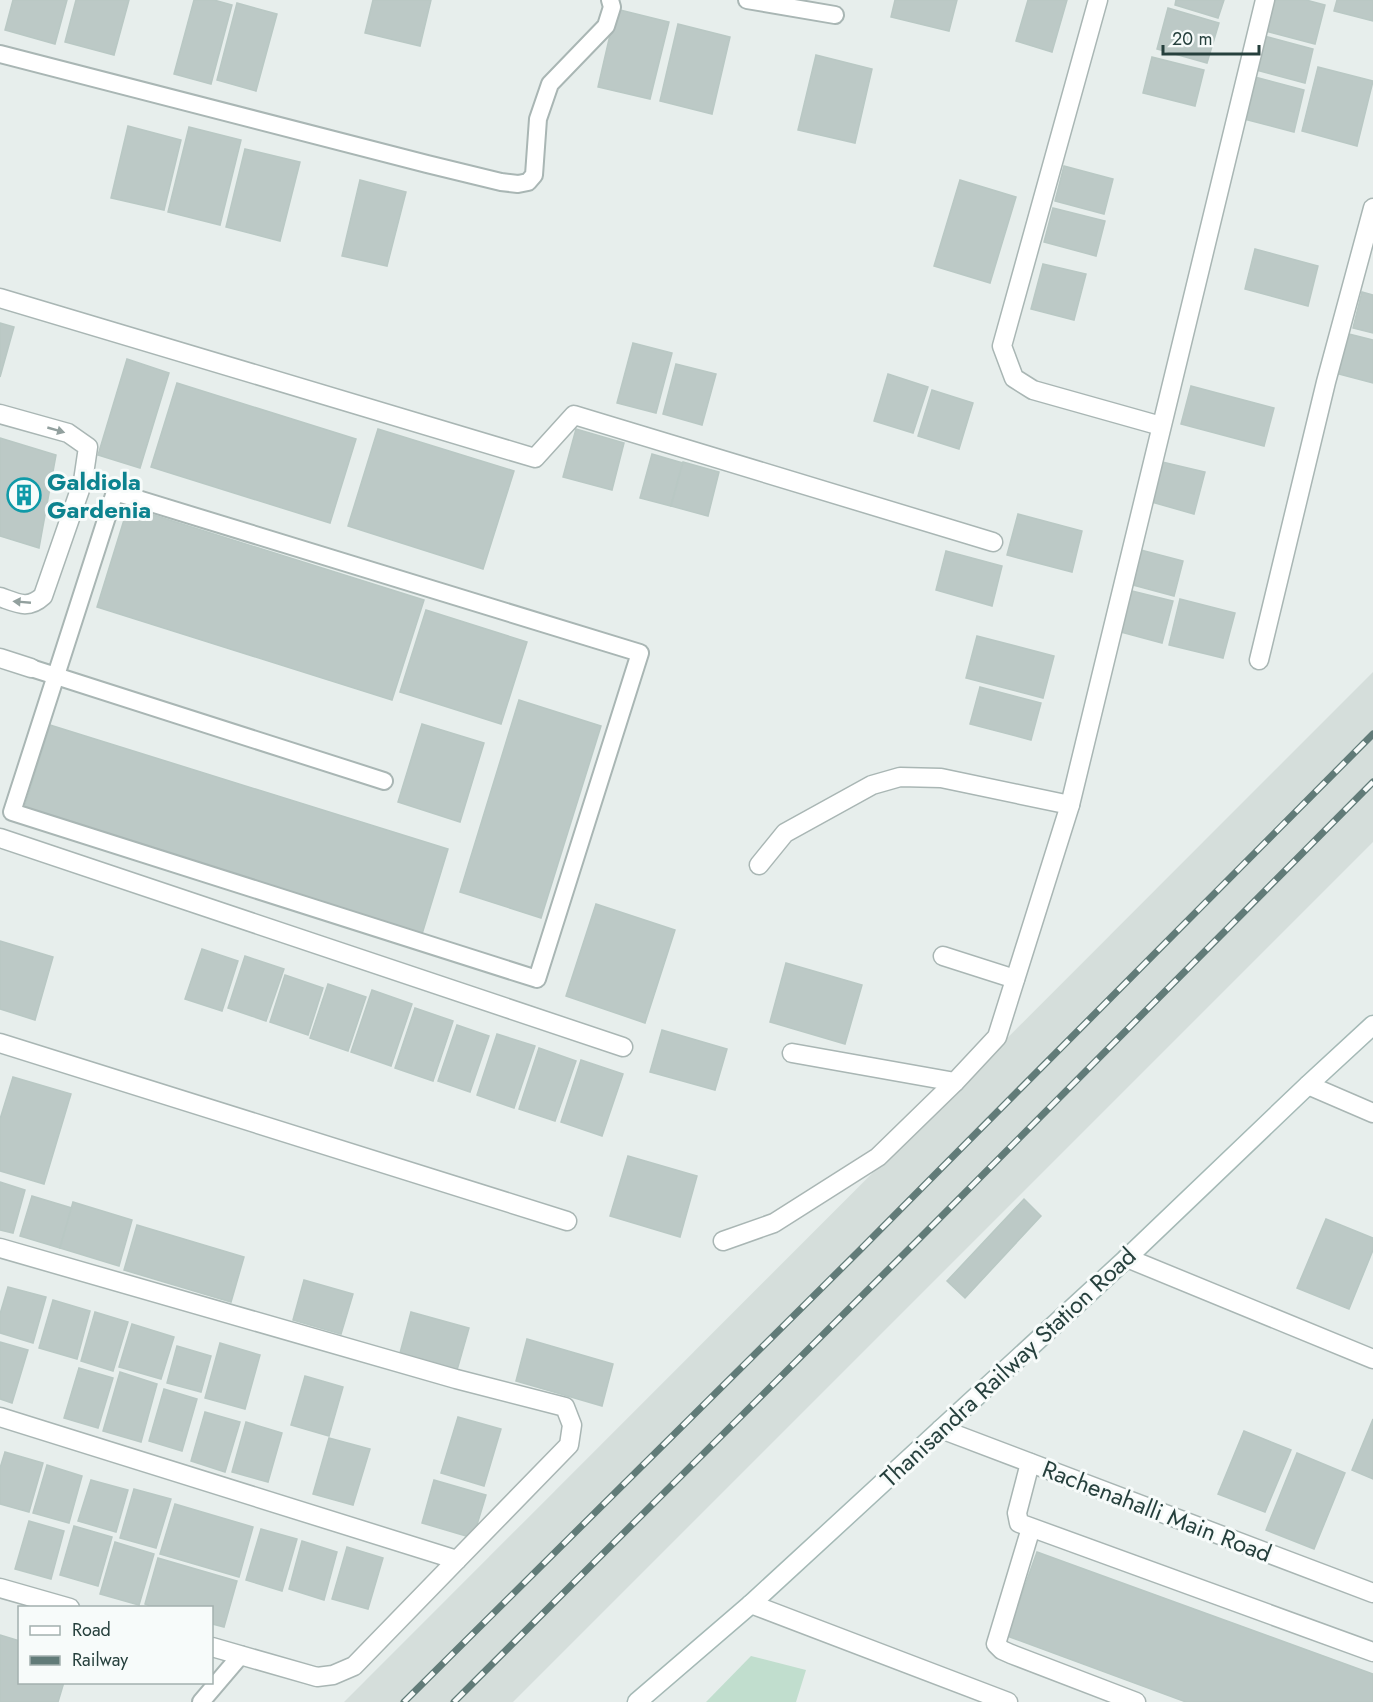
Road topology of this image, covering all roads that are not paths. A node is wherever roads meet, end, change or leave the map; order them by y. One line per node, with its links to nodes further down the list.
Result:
1 (610, 0): 6 (lane)
2 (747, 0): 5 (lane)
3 (1098, 0): 10 (street)
4 (1265, 0): 10 (street)
5 (835, 15)
6 (0, 54)
7 (1373, 208): 14 (street)
8 (0, 298): 11 (street)
9 (0, 414): 12 (street, one-way to 12)
10 (1161, 426): 18 (street)
11 (993, 542)
12 (0, 597)
13 (0, 658): 15 (street)
14 (1259, 660)
15 (31, 668): 16 (lane)
16 (57, 676): 16 (lane); 17 (lane)
17 (384, 781)
18 (1070, 805): 20 (street); 22 (street)
19 (0, 838): 25 (street)
20 (759, 865)
21 (943, 956): 22 (street)
22 (1015, 979): 27 (street)
23 (1373, 1026): 28 (street, Thanisandra Railway Station Road)
24 (0, 1043): 30 (street)
25 (623, 1047)
26 (792, 1053): 27 (street)
27 (955, 1082): 31 (street)
28 (1308, 1085): 29 (street); 33 (street, Thanisandra Railway Station Road)
29 (1373, 1113)
30 (567, 1221)
31 (723, 1241)
32 (0, 1248): 39 (street)
33 (1127, 1258): 34 (street); 36 (street, Thanisandra Railway Station Road)
34 (1373, 1359)
35 (0, 1417): 39 (street)
36 (941, 1429): 37 (street, Rachenahalli Main Road); 42 (street, Thanisandra Railway Station Road)
37 (1030, 1463): 38 (street); 41 (street, Rachenahalli Main Road)
38 (1031, 1528): 45 (street); 50 (street)
39 (457, 1560): 46 (street)
40 (0, 1588): 43 (street)
41 (1373, 1593)
42 (751, 1604): 48 (street, Thanisandra Railway Station Road); 49 (street)
43 (63, 1606)
44 (213, 1647): 46 (street)
45 (1373, 1652)
46 (241, 1655): 47 (lane)
47 (201, 1702)
48 (637, 1702)
49 (1008, 1702)
50 (1136, 1702)

